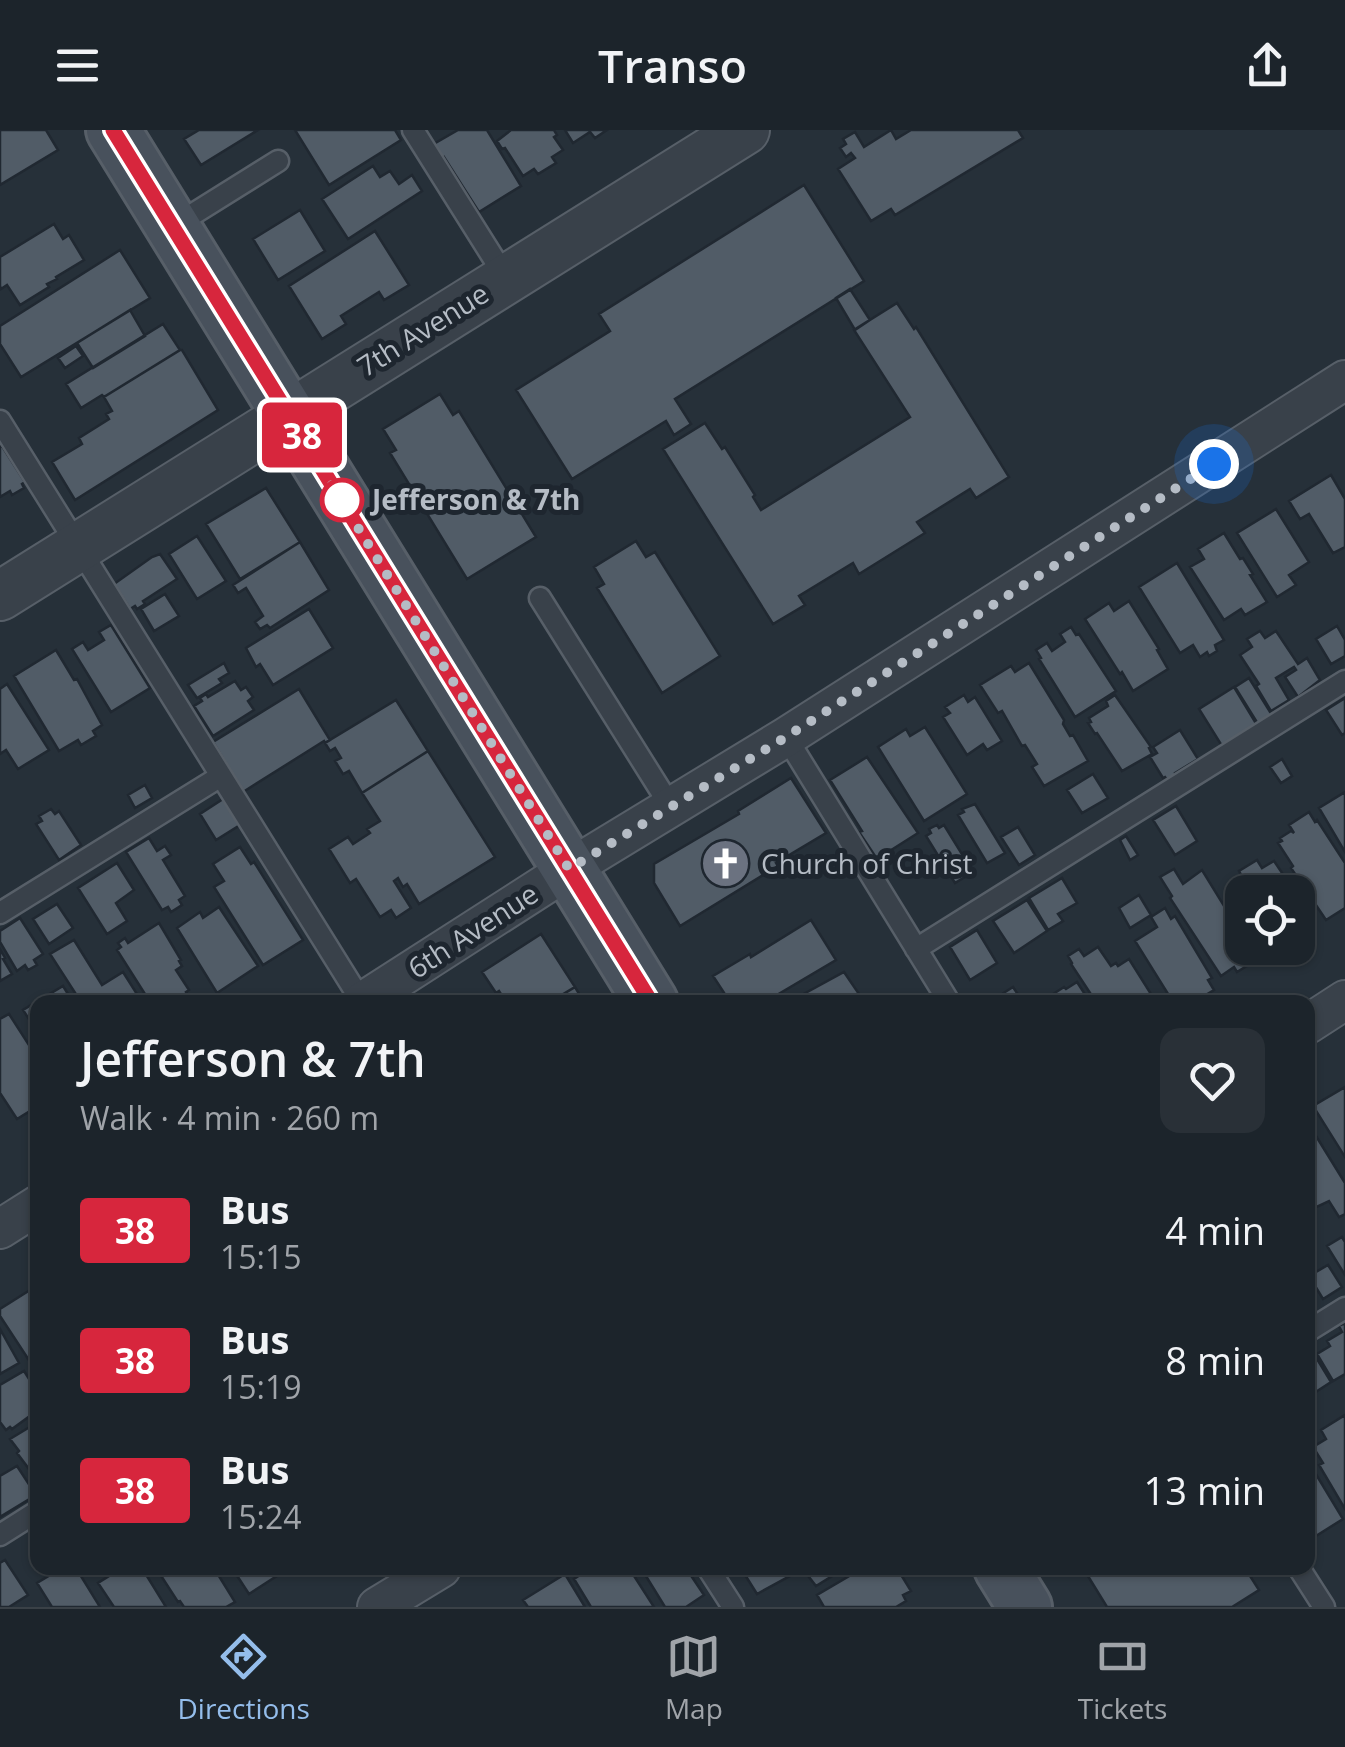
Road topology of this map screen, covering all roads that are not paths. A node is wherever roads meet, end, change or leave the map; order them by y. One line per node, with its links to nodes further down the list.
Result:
1 (113, 130): 5 (main road)
2 (413, 130): 6 (lane)
3 (746, 130): 6 (street, 7th Avenue)
4 (278, 160): 5 (lane)
5 (172, 227): 8 (main road)
6 (506, 278): 8 (street, 7th Avenue)
7 (1345, 380): 14 (street, 6th Avenue)
8 (290, 415): 10 (street, 7th Avenue); 17 (main road)
9 (0, 421): 10 (lane)
10 (77, 547): 11 (street, 7th Avenue); 15 (lane)
11 (0, 596)
12 (540, 598): 16 (lane)
13 (1345, 681): 19 (lane)
14 (786, 737): 16 (street, 6th Avenue); 19 (lane)
15 (221, 776): 18 (lane); 20 (lane)
16 (670, 807): 17 (street, 6th Avenue)
17 (569, 869): 21 (street, 6th Avenue); 22 (main road)
18 (0, 914)
19 (916, 949): 23 (lane)
20 (358, 995)
21 (373, 995)
22 (647, 995)
23 (945, 995)
24 (1345, 1000): 25 (street)
25 (1315, 1019)
26 (30, 1211): 27 (street)
27 (0, 1229)
28 (1345, 1308): 29 (lane)
29 (1315, 1327)
30 (30, 1516): 31 (lane)
31 (0, 1534)
32 (429, 1575): 36 (street)
33 (712, 1575): 37 (lane)
34 (1005, 1575): 38 (main road)
35 (1303, 1575): 39 (lane)
36 (377, 1607)
37 (732, 1607)
38 (1026, 1607)
39 (1324, 1607)

